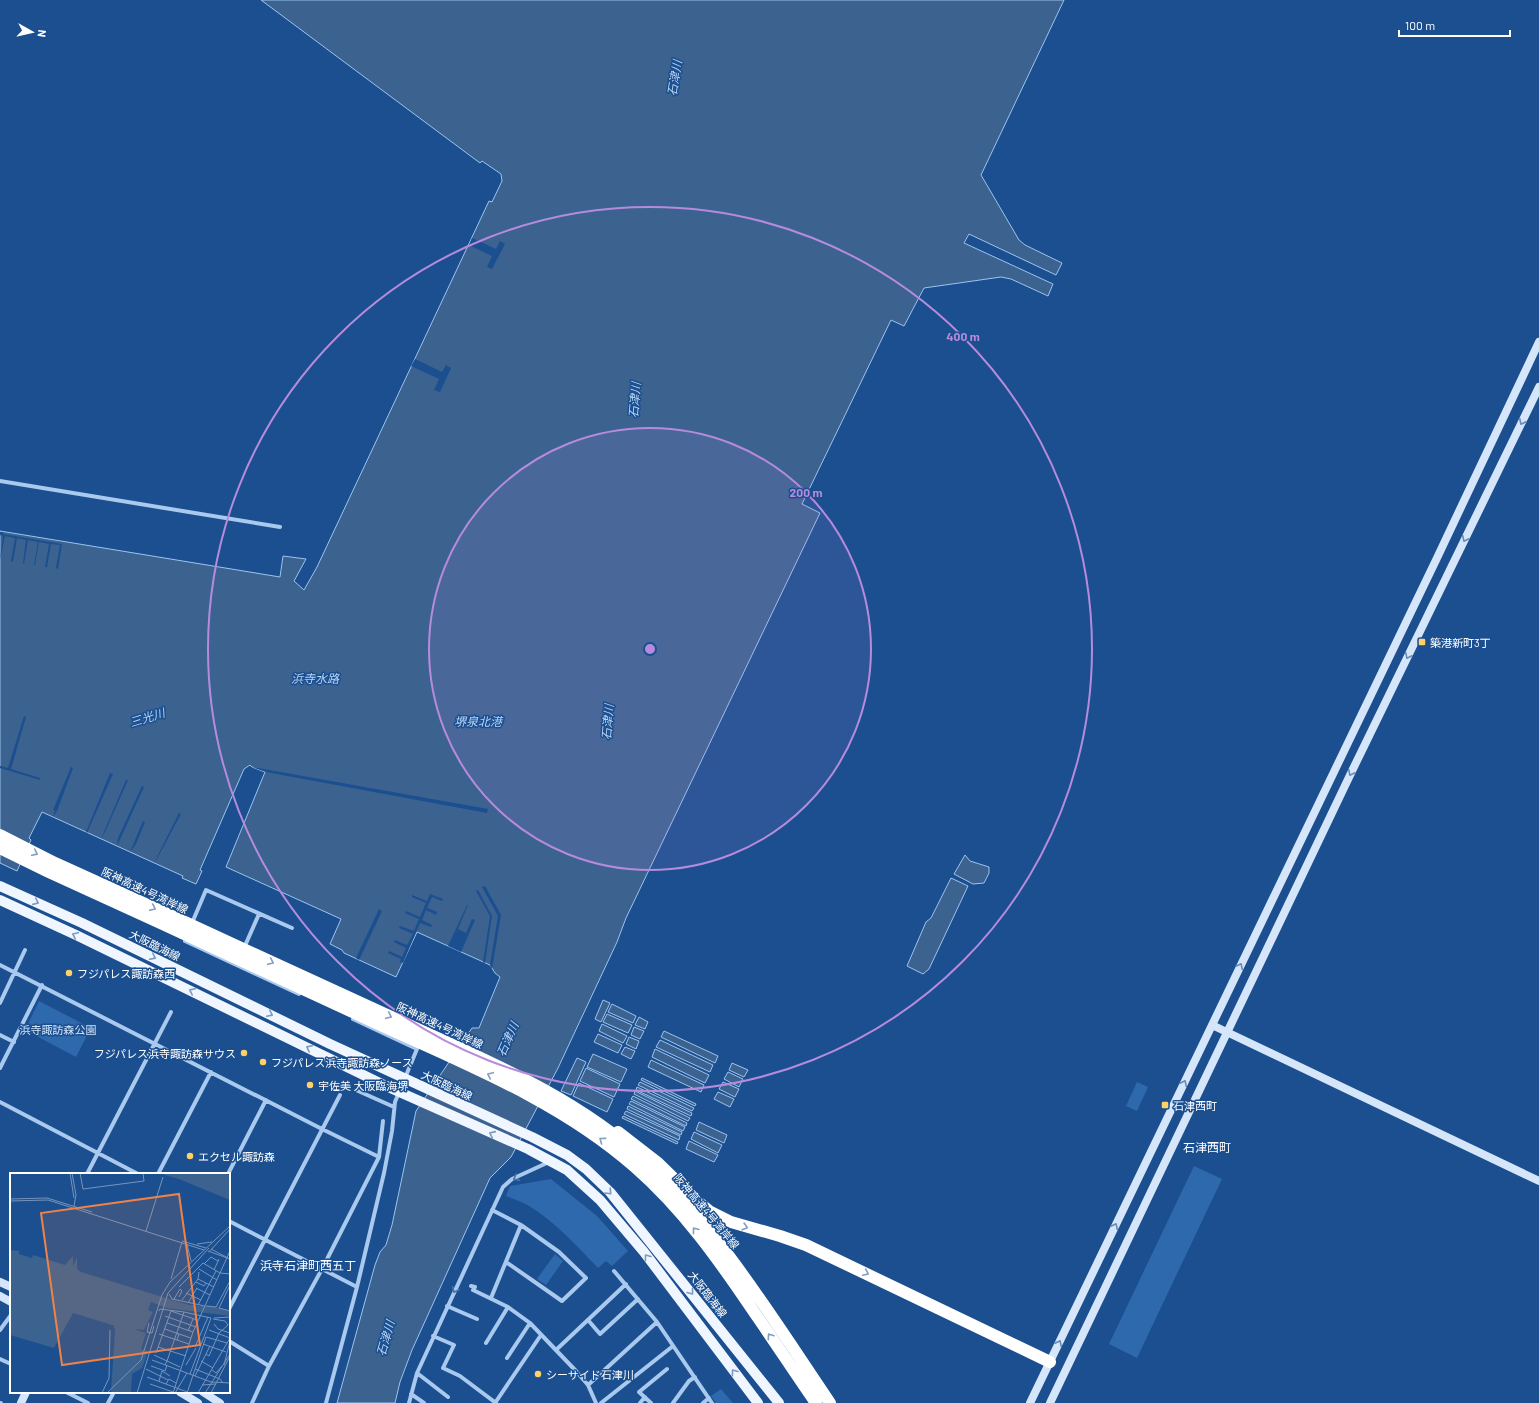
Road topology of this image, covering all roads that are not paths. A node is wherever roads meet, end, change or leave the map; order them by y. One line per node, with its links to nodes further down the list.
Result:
1 (1539, 342): 22 (street, one-way to 1)
2 (1539, 387): 23 (street, one-way to 23)
3 (0, 481): 4 (street)
4 (280, 527)
5 (0, 835): 32 (highway, 阪神高速4号湾岸線, one-way to 32, bridge)
6 (0, 848): 116 (highway, 阪神高速4号湾岸線, one-way to 6, bridge)
7 (0, 886): 29 (main road, 大阪臨海線, one-way to 29)
8 (0, 900): 31 (main road, one-way to 8)
9 (259, 914): 10 (street); 11 (street); 15 (street)
10 (191, 927)
11 (292, 928)
12 (188, 934): 15 (street)
13 (25, 950): 16 (street)
14 (0, 965): 16 (street)
15 (236, 965): 18 (street)
16 (15, 972): 17 (street); 19 (street)
17 (42, 985): 25 (street); 26 (street)
18 (305, 997)
19 (0, 1003)
20 (171, 1012): 26 (street)
21 (347, 1016): 29 (street)
22 (1212, 1025): 23 (street); 80 (street, one-way to 22)
23 (1226, 1032): 46 (street); 84 (street)
24 (0, 1035): 25 (street)
25 (14, 1042): 27 (street)
26 (155, 1044): 28 (street); 39 (street)
27 (0, 1068)
28 (211, 1072): 34 (street); 44 (street)
29 (406, 1079): 31 (street); 115 (main road, 大阪臨海線, one-way to 115)
30 (356, 1090): 36 (street)
31 (399, 1092): 36 (street); 41 (main road, one-way to 31)
32 (550, 1094): 80 (highway, one-way to 80, bridge); 117 (highway, 阪神高速4号湾岸線, bridge)
33 (340, 1095): 38 (street)
34 (266, 1100): 38 (street); 45 (street)
35 (0, 1102): 39 (street)
36 (394, 1108): 58 (street)
37 (383, 1121): 40 (street)
38 (322, 1129): 40 (street); 50 (street)
39 (98, 1153): 42 (street); 43 (street)
40 (379, 1157): 52 (street)
41 (551, 1161): 47 (street, one-way to 47); 114 (main road, one-way to 41)
42 (88, 1173)
43 (136, 1173)
44 (159, 1173)
45 (229, 1173)
46 (1539, 1181)
47 (492, 1210): 49 (street); 63 (street, one-way to 63)
48 (230, 1222): 50 (street)
49 (521, 1225): 51 (street); 51 (street)
50 (265, 1240): 52 (street); 64 (street)
51 (506, 1262): 60 (street)
52 (322, 1269): 58 (street); 82 (street)
53 (614, 1271): 55 (street)
54 (0, 1282): 57 (street)
55 (626, 1284): 61 (street); 68 (street)
56 (471, 1286): 60 (street)
57 (10, 1287)
58 (357, 1287): 103 (street)
59 (0, 1296): 62 (street)
60 (491, 1298): 65 (street)
61 (638, 1299): 68 (street); 69 (street)
62 (10, 1301)
63 (447, 1306): 67 (street); 73 (street)
64 (230, 1307)
65 (508, 1307): 70 (street); 75 (street)
66 (10, 1316): 71 (street)
67 (477, 1319)
68 (588, 1320): 77 (street)
69 (657, 1322): 76 (street); 87 (street)
70 (530, 1323): 72 (street); 78 (street)
71 (0, 1330)
72 (541, 1335): 77 (street); 106 (street)
73 (433, 1336): 85 (street); 106 (street)
74 (230, 1342): 82 (street)
75 (486, 1343)
76 (673, 1346): 86 (street); 108 (street)
77 (556, 1350): 87 (street)
78 (507, 1358)
79 (0, 1359): 81 (street)
80 (1050, 1362): 84 (street); 118 (street)
81 (10, 1364)
82 (269, 1366): 102 (street)
83 (667, 1369): 95 (street)
84 (1065, 1370): 119 (street)
85 (417, 1373): 93 (street); 94 (street)
86 (695, 1376): 96 (street); 111 (street)
87 (588, 1385): 107 (street)
88 (26, 1393): 97 (street)
89 (68, 1393): 98 (street)
90 (113, 1393): 99 (street)
91 (182, 1393): 100 (street)
92 (205, 1393): 101 (street)
93 (412, 1394): 104 (street); 105 (street)
94 (448, 1397)
95 (645, 1397): 109 (street); 110 (street)
96 (710, 1398): 112 (street); 113 (street)
97 (21, 1403)
98 (88, 1403)
99 (108, 1403)
100 (198, 1403)
101 (220, 1403)
102 (252, 1403)
103 (326, 1403)
104 (409, 1403)
105 (424, 1403)
106 (496, 1403)
107 (596, 1403)
108 (601, 1403)
109 (640, 1403)
110 (651, 1403)
111 (673, 1403)
112 (703, 1403)
113 (712, 1403)
114 (758, 1403)
115 (779, 1403)
116 (815, 1403)
117 (830, 1403)
118 (1030, 1403)
119 (1050, 1403)

